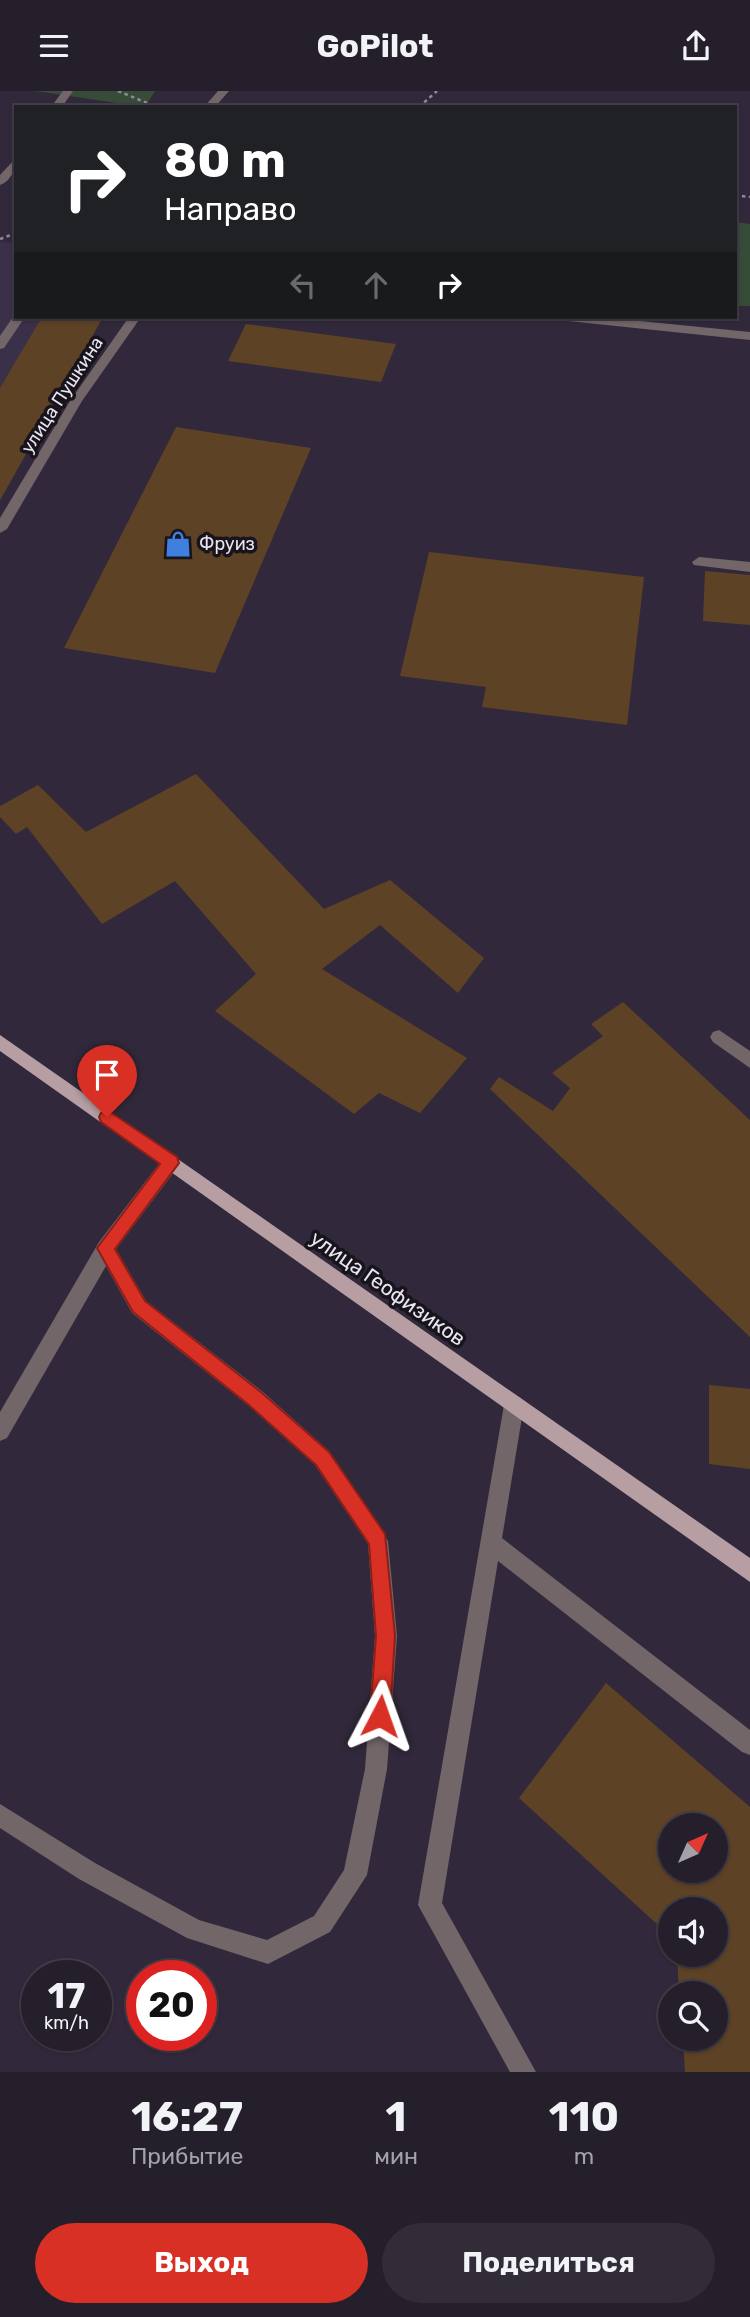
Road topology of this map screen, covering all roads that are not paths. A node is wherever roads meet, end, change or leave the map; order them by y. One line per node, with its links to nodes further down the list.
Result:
1 (224, 91): 2 (lane)
2 (211, 105)
3 (14, 164): 4 (lane)
4 (0, 183)
5 (18, 319): 9 (lane)
6 (134, 319): 10 (lane, улица Пушкина)
7 (587, 319): 8 (lane)
8 (750, 336)
9 (0, 345)
10 (0, 530)
11 (699, 562): 12 (lane)
12 (750, 567)
13 (719, 1037): 15 (lane)
14 (0, 1042): 16 (main road, улица Геофизиков)
15 (750, 1061)
16 (171, 1163): 17 (lane); 18 (main road, улица Геофизиков)
17 (106, 1248): 19 (lane); 23 (lane)
18 (514, 1405): 20 (lane); 21 (main road, улица Геофизиков)
19 (0, 1431)
20 (491, 1542): 22 (lane); 24 (lane)
21 (750, 1571)
22 (750, 1744)
23 (0, 1815)
24 (524, 2072)

